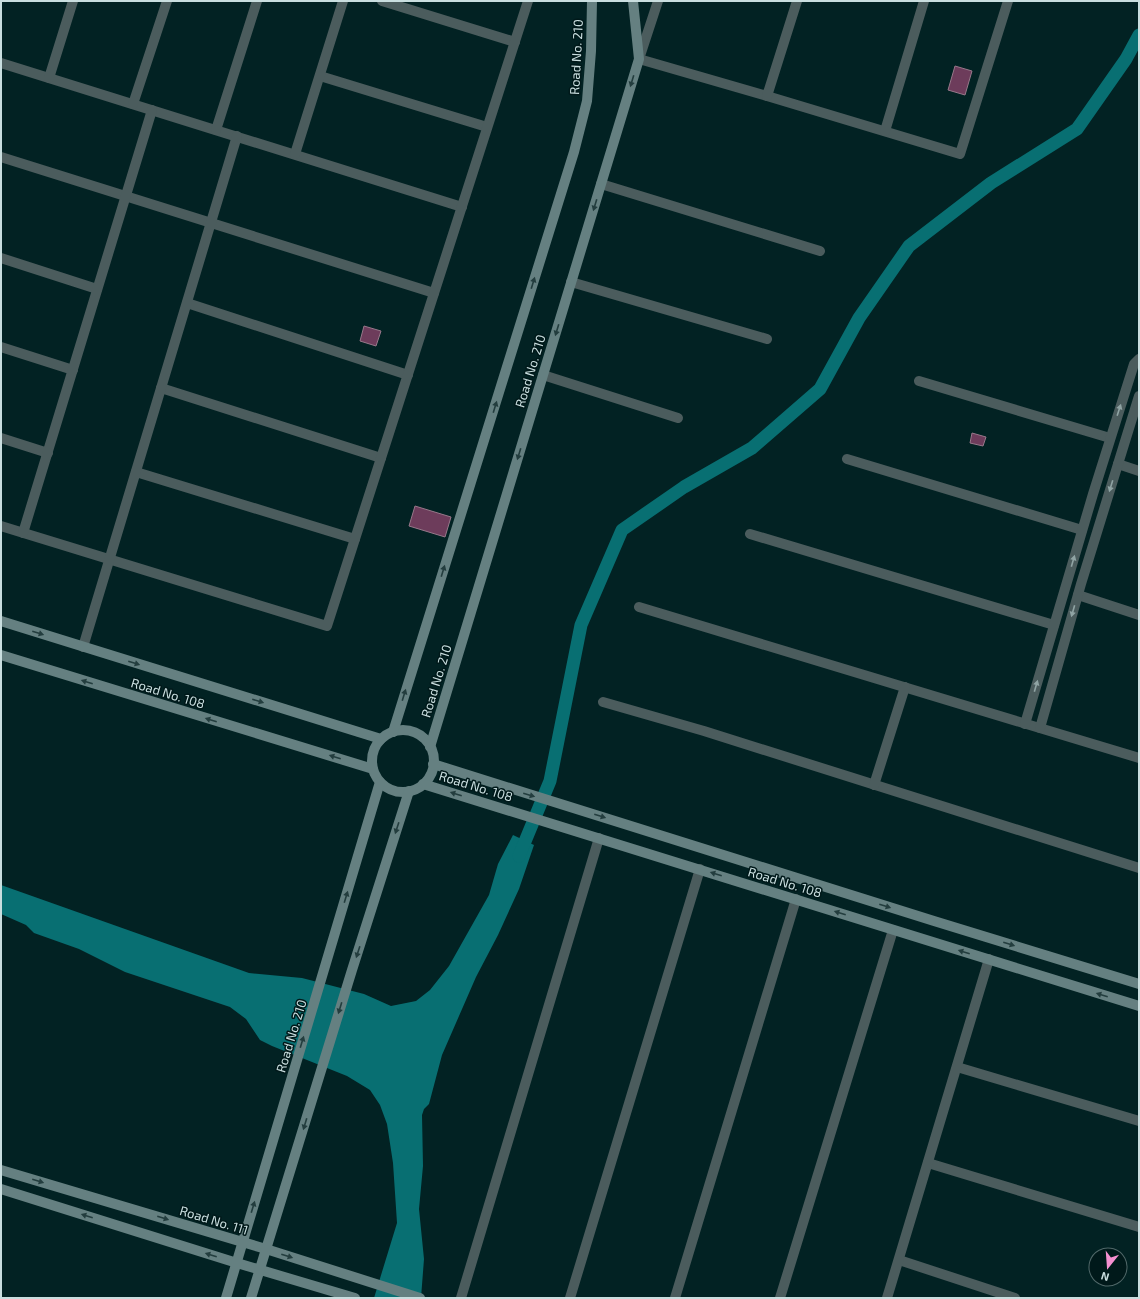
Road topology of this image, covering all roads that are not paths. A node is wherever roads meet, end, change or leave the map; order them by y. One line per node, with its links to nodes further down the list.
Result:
1 (73, 1): 17 (street)
2 (167, 1): 19 (street)
3 (257, 1): 22 (street)
4 (344, 1): 16 (street)
5 (382, 1): 13 (street)
6 (528, 1): 13 (street)
7 (592, 1): 72 (street, Road No. 210, one-way to 7)
8 (633, 1): 14 (street, Road No. 210)
9 (658, 1): 14 (street)
10 (797, 1): 18 (street)
11 (924, 1): 23 (street)
12 (1008, 1): 23 (street)
13 (514, 42): 21 (street)
14 (639, 59): 18 (street); 27 (street, Road No. 210, one-way to 27)
15 (1, 63): 17 (street)
16 (320, 76): 21 (street); 25 (street)
17 (49, 78): 19 (street)
18 (767, 96): 23 (street)
19 (133, 104): 20 (street)
20 (152, 110): 22 (street); 28 (street)
21 (487, 127): 29 (street)
22 (216, 130): 24 (street)
23 (884, 131)
24 (237, 136): 25 (street); 30 (street)
25 (295, 154): 29 (street)
26 (1, 157): 28 (street)
27 (601, 184): 31 (street); 33 (street, Road No. 210, one-way to 33)
28 (126, 196): 30 (street); 34 (street)
29 (462, 207): 35 (street)
30 (211, 223): 35 (street); 36 (street)
31 (820, 251)
32 (1, 258): 34 (street)
33 (571, 282): 37 (street); 42 (street, Road No. 210, one-way to 42)
34 (97, 289): 40 (street)
35 (434, 293): 41 (street)
36 (187, 304): 41 (street); 44 (street)
37 (767, 339)
38 (1, 347): 40 (street)
39 (1139, 359): 48 (street, one-way to 39)
40 (73, 370): 49 (street)
41 (408, 375): 50 (street)
42 (543, 375): 46 (street); 74 (street, Road No. 210, one-way to 74)
43 (920, 381): 48 (street)
44 (161, 388): 50 (street); 54 (street)
45 (1139, 396): 52 (street)
46 (678, 418)
47 (1, 438): 49 (street)
48 (1110, 438): 56 (street)
49 (48, 453): 57 (street)
50 (381, 458): 59 (street)
51 (847, 459): 56 (street)
52 (1118, 464): 53 (street); 61 (street, one-way to 61)
53 (1139, 470)
54 (136, 472): 59 (street); 60 (street)
55 (1, 526): 57 (street)
56 (1082, 530): 65 (street, one-way to 56)
57 (23, 533): 60 (street)
58 (750, 534): 65 (street)
59 (355, 539): 60 (street)
60 (110, 559): 66 (street)
61 (1078, 595): 63 (street); 71 (street, one-way to 71)
62 (639, 607): 68 (street)
63 (1139, 615)
64 (1, 621): 66 (street, one-way to 66)
65 (1054, 625): 70 (street, one-way to 65)
66 (83, 647): 73 (street, one-way to 73)
67 (1, 655): 77 (street, Road No. 108, one-way to 67)
68 (905, 687): 70 (street); 80 (street)
69 (603, 702): 80 (street)
70 (1025, 724): 71 (street)
71 (1040, 728): 75 (street)
72 (392, 732): 73 (street); 74 (street, Road No. 210)
73 (381, 739): 77 (street)
74 (430, 747): 76 (street, Road No. 210)
75 (1139, 758)
76 (433, 764): 79 (street); 88 (street, Road No. 108, one-way to 88)
77 (373, 769): 78 (street)
78 (380, 782): 81 (street); 96 (street, Road No. 210, one-way to 78)
79 (423, 784): 81 (street); 82 (street, Road No. 108, one-way to 79)
80 (874, 785): 83 (street)
81 (409, 791): 97 (street, one-way to 97)
82 (599, 838): 84 (street, Road No. 108); 105 (street)
83 (1139, 868)
84 (700, 869): 85 (street, Road No. 108, one-way to 84); 106 (street)
85 (796, 899): 86 (street, Road No. 108, one-way to 85); 107 (street)
86 (893, 930): 87 (street, Road No. 108, one-way to 86); 108 (street)
87 (989, 960): 89 (street, Road No. 108, one-way to 87); 90 (street)
88 (1139, 984)
89 (1139, 1006)
90 (957, 1067): 91 (street); 92 (street)
91 (1139, 1121)
92 (928, 1163): 95 (street); 98 (street)
93 (1, 1170): 96 (street, Road No. 111, one-way to 96)
94 (1, 1189): 99 (street, one-way to 94)
95 (1139, 1227)
96 (243, 1242): 97 (street, Road No. 111); 99 (street, Road No. 210)
97 (266, 1250): 100 (street); 104 (street, Road No. 111, one-way to 104)
98 (899, 1260): 109 (street); 110 (street)
99 (237, 1263): 100 (street); 101 (street, Road No. 210)
100 (260, 1269): 102 (street); 103 (street)
101 (226, 1298)
102 (252, 1298)
103 (355, 1298)
104 (420, 1298)
105 (461, 1298)
106 (570, 1298)
107 (675, 1298)
108 (780, 1298)
109 (887, 1298)
110 (1015, 1298)

